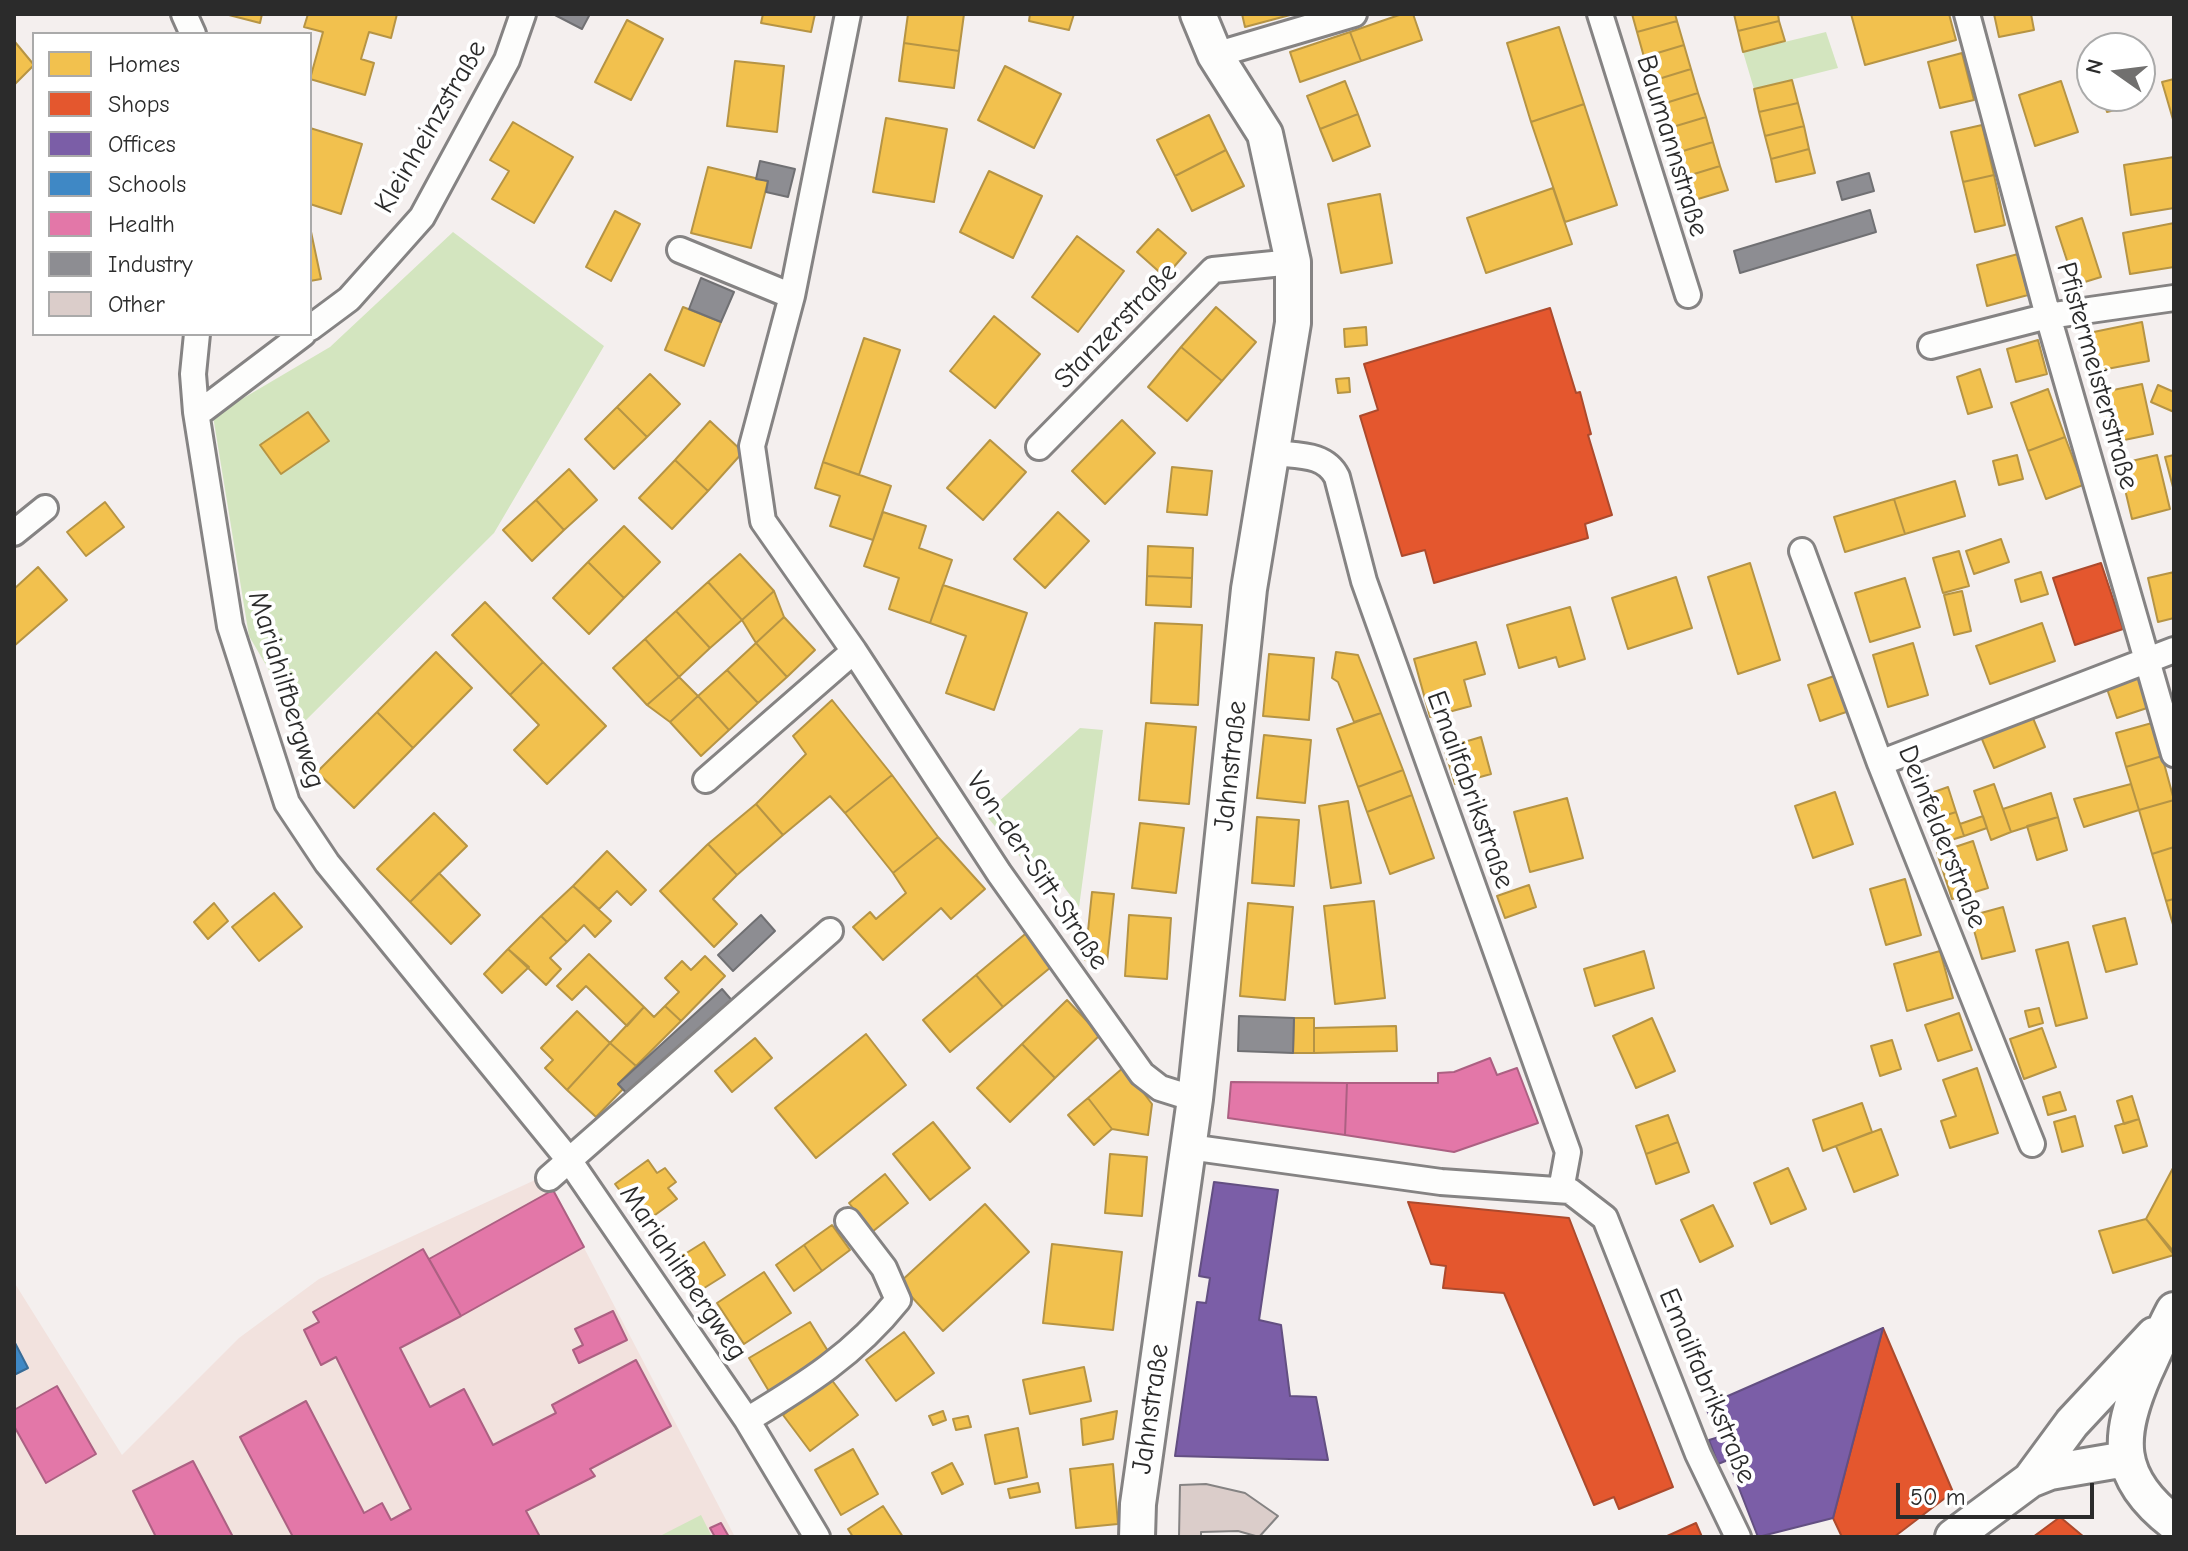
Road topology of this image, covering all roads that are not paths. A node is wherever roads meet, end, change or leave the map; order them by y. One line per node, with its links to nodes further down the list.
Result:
1 (523, 14): 14 (street, Kleinheinzstraße)
2 (848, 14): 11 (street, Von-der-Sitt-Straße)
3 (1198, 14): 7 (street, Jahnstraße)
4 (1354, 14): 7 (street)
5 (1600, 14): 10 (street, Baumannstraße)
6 (1967, 14): 13 (street, Pfistermeisterstraße)
7 (1215, 55): 9 (street, Jahnstraße)
8 (680, 250): 11 (street)
9 (1293, 262): 19 (street, Stanzerstraße); 20 (street, Jahnstraße)
10 (1688, 295)
11 (792, 296): 25 (street, Von-der-Sitt-Straße)
12 (2174, 298): 13 (street)
13 (2048, 316): 17 (street); 26 (street, Pfistermeisterstraße)
14 (312, 327)
15 (197, 336): 18 (street, Mariahilfbergweg)
16 (300, 336): 18 (street)
17 (1931, 346)
18 (196, 412): 34 (street, Mariahilfbergweg)
19 (1039, 447)
20 (1274, 453): 31 (street, Jahnstraße); 36 (street, Emailfabrikstraße)
21 (45, 508): 22 (street)
22 (14, 533)
23 (1802, 551): 28 (street, Deinfelderstraße)
24 (2174, 650): 26 (street)
25 (854, 651): 29 (street); 31 (street, Von-der-Sitt-Straße)
26 (2146, 661): 27 (street, Pfistermeisterstraße); 28 (street)
27 (2174, 754)
28 (1880, 763): 32 (street, Deinfelderstraße)
29 (706, 780)
30 (830, 931): 34 (street)
31 (1195, 1099): 33 (street, Jahnstraße)
32 (2032, 1144)
33 (1189, 1147): 36 (street, Emailfabrikstraße); 44 (street, Jahnstraße)
34 (569, 1160): 35 (street); 39 (street, Mariahilfbergweg)
35 (549, 1178)
36 (1561, 1190): 45 (street, Emailfabrikstraße)
37 (848, 1221): 39 (street)
38 (2171, 1316): 40 (street); 41 (street)
39 (747, 1420): 43 (street, Mariahilfbergweg)
40 (2126, 1459): 41 (street); 42 (street)
41 (2030, 1480): 46 (street)
42 (2174, 1523)
43 (817, 1537)
44 (1137, 1537)
45 (1738, 1537)
46 (1953, 1537)

